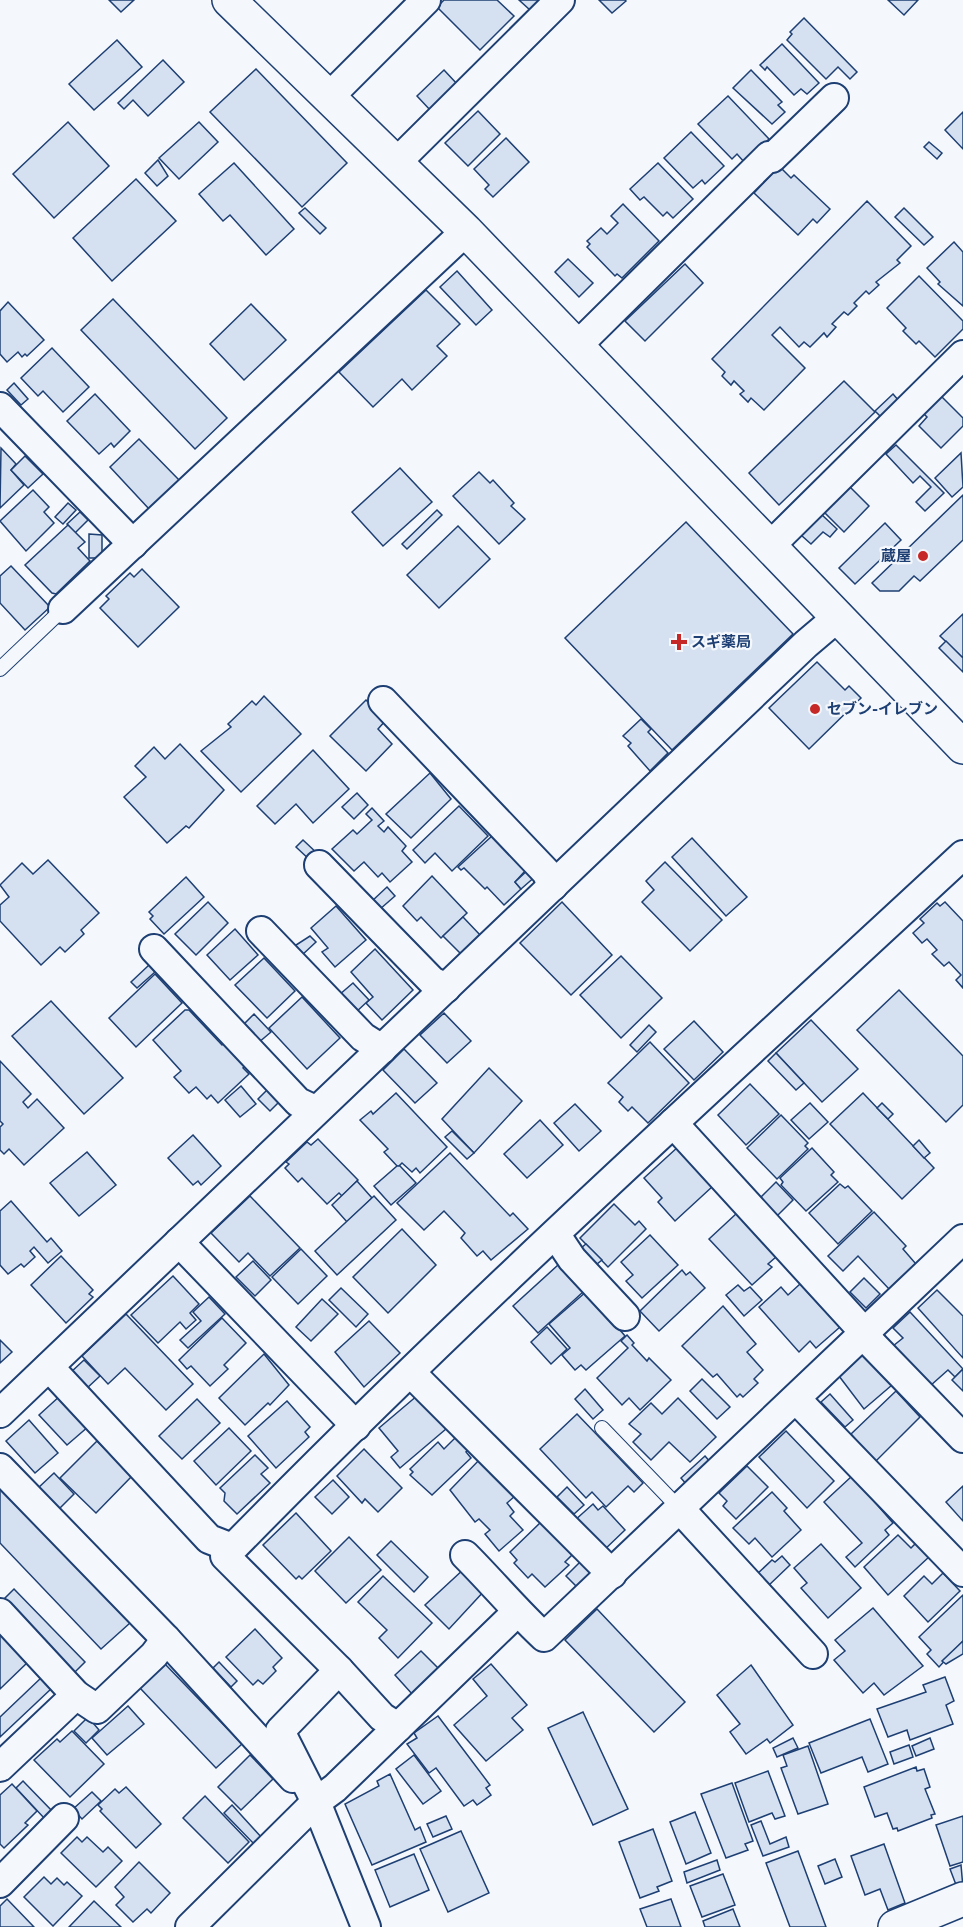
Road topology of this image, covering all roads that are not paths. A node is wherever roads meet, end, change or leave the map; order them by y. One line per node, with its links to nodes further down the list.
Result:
1 (229, 0): 4 (street)
2 (426, 0): 4 (street)
3 (560, 0): 6 (street)
4 (329, 97): 6 (street)
5 (834, 98): 8 (street)
6 (397, 162): 7 (street)
7 (466, 231): 8 (street); 11 (street)
8 (578, 345): 12 (street)
9 (963, 356): 12 (street)
10 (0, 406): 11 (street)
11 (133, 544): 13 (street)
12 (770, 546): 14 (street)
13 (63, 609): 15 (lane)
14 (839, 616): 17 (street); 20 (street)
15 (0, 669)
16 (383, 700): 20 (street)
17 (958, 732)
18 (963, 855): 26 (street)
19 (319, 865): 23 (street)
20 (554, 886): 23 (street)
21 (261, 931): 24 (street)
22 (154, 949): 25 (street)
23 (446, 988): 24 (street)
24 (381, 1049): 25 (street)
25 (315, 1110): 29 (street)
26 (673, 1124): 27 (street); 31 (street)
27 (556, 1235): 30 (street); 33 (street)
28 (963, 1239): 31 (street)
29 (179, 1242): 32 (street); 36 (street)
30 (625, 1316)
31 (865, 1333): 34 (street); 38 (street)
32 (49, 1367): 35 (street); 41 (street)
33 (411, 1373): 36 (street); 44 (street)
34 (796, 1399): 40 (street); 43 (street)
35 (0, 1413)
36 (356, 1426): 41 (street)
37 (602, 1428): 40 (lane)
38 (963, 1438)
39 (0, 1468): 47 (street)
40 (680, 1509): 44 (street); 48 (street)
41 (232, 1548): 49 (street)
42 (465, 1555): 45 (street)
43 (963, 1572)
44 (612, 1574): 45 (street)
45 (517, 1612): 51 (street)
46 (1, 1616): 50 (street)
47 (166, 1639): 50 (street); 53 (street)
48 (813, 1654)
49 (339, 1670): 51 (street); 53 (street)
50 (76, 1695): 52 (street)
51 (398, 1727): 53 (street)
52 (0, 1767)
53 (316, 1802): 57 (street); 58 (street)
54 (64, 1818): 55 (street)
55 (0, 1883)
56 (963, 1899): 59 (street)
57 (190, 1927)
58 (366, 1927)
59 (895, 1927)

